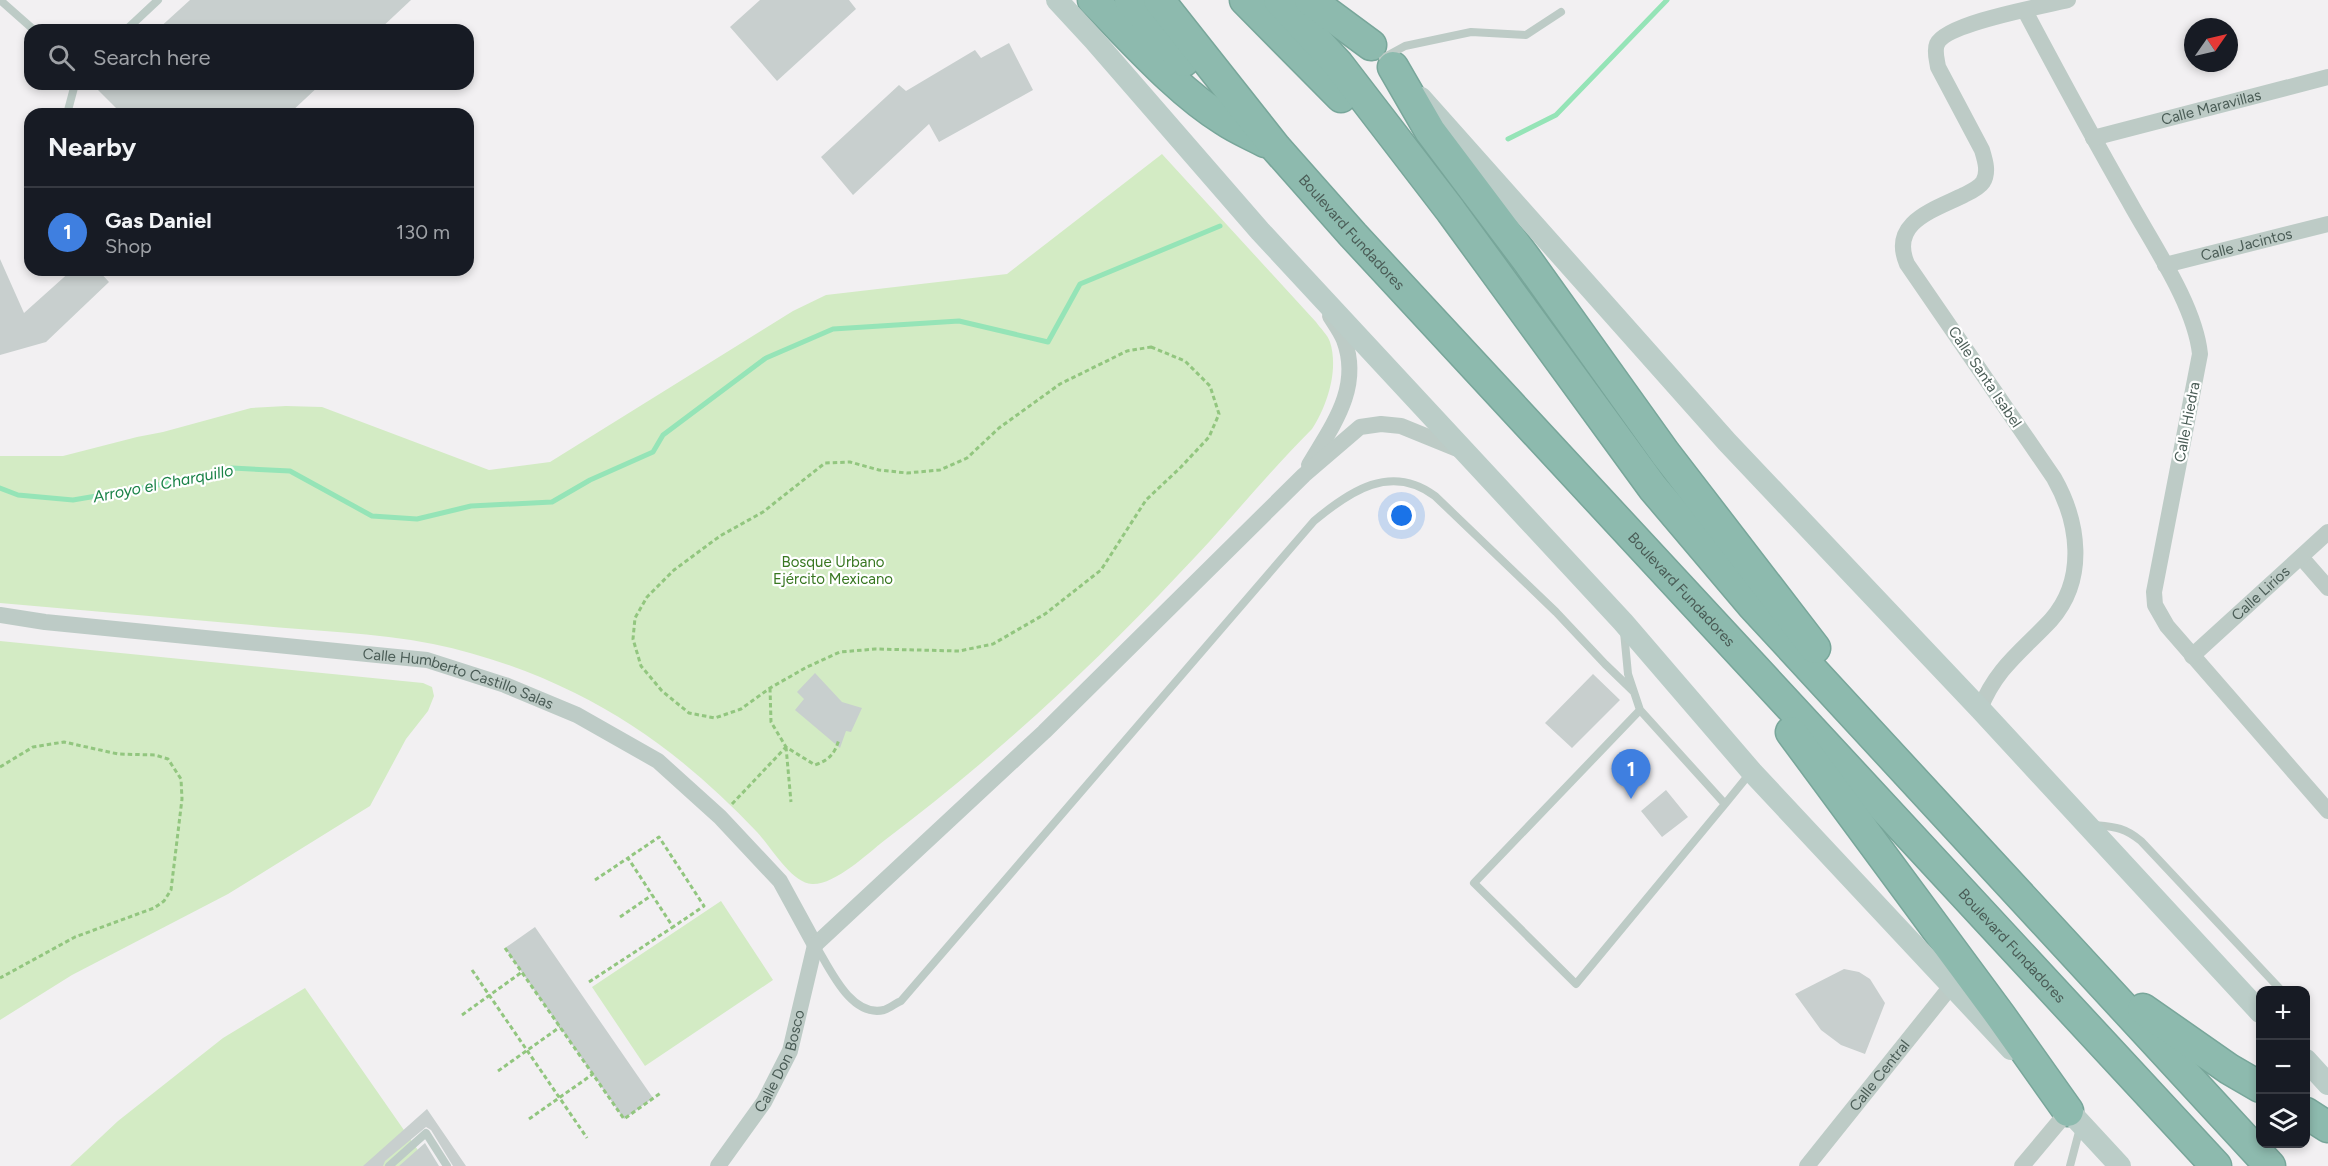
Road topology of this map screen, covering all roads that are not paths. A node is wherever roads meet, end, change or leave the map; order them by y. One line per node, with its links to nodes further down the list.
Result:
1 (0, 0): 15 (lane)
2 (158, 0): 16 (lane)
3 (1057, 0): 28 (main road)
4 (1094, 0): 23 (highway)
5 (1113, 0): 20 (highway)
6 (1130, 0): 20 (highway)
7 (1159, 0): 23 (highway, Boulevard Fundadores)
8 (1245, 0): 25 (highway)
9 (1279, 0): 25 (highway)
10 (1310, 0): 17 (highway)
11 (1330, 0): 17 (main road)
12 (2068, 0): 13 (street)
13 (2025, 11): 22 (street, Calle Hiedra); 40 (street, Calle Santa Isabel)
14 (1561, 12): 17 (lane)
15 (27, 24)
16 (132, 24)
17 (1382, 57): 24 (highway)
18 (2328, 77): 22 (street, Calle Maravillas)
19 (73, 90): 21 (lane)
20 (1224, 107): 23 (highway)
21 (69, 108)
22 (2093, 138): 27 (street, Calle Hiedra)
23 (1276, 148): 36 (highway, Boulevard Fundadores)
24 (1485, 186): 40 (main road); 44 (highway)
25 (1451, 211): 44 (highway)
26 (2328, 224): 27 (street, Calle Jacintos)
27 (2165, 265): 37 (street, Calle Hiedra)
28 (1316, 292): 29 (main road); 30 (street)
29 (1463, 451): 30 (street); 35 (main road)
30 (1304, 475): 46 (street)
31 (2328, 532): 32 (street, Calle Lirios)
32 (2301, 557): 33 (street); 37 (street, Calle Lirios)
33 (2328, 588)
34 (0, 615): 46 (street, Calle Humberto Castillo Salas)
35 (1623, 622): 38 (lane); 41 (main road)
36 (1723, 634): 55 (highway); 64 (highway, Boulevard Fundadores)
37 (2193, 656): 43 (street, Calle Hiedra)
38 (1633, 691): 39 (lane); 46 (lane)
39 (1640, 710): 42 (lane); 42 (lane)
40 (1980, 710): 45 (main road)
41 (1752, 772): 42 (lane); 48 (main road)
42 (1725, 804)
43 (2328, 810)
44 (1941, 812): 47 (highway)
45 (2087, 824): 49 (lane); 50 (main road)
46 (815, 945): 59 (street, Calle Don Bosco)
47 (2097, 978): 53 (highway); 65 (highway)
48 (1952, 986): 55 (main road); 60 (street, Calle Central)
49 (2278, 986)
50 (2256, 1008)
51 (2310, 1064): 52 (main road)
52 (2328, 1084)
53 (2256, 1085)
54 (2310, 1115): 56 (highway)
55 (2075, 1118): 61 (street); 62 (lane); 63 (main road)
56 (2328, 1126)
57 (389, 1166): 58 (lane)
58 (447, 1166)
59 (718, 1166)
60 (1808, 1166)
61 (2022, 1166)
62 (2070, 1166)
63 (2120, 1166)
64 (2216, 1166)
65 (2270, 1166)

